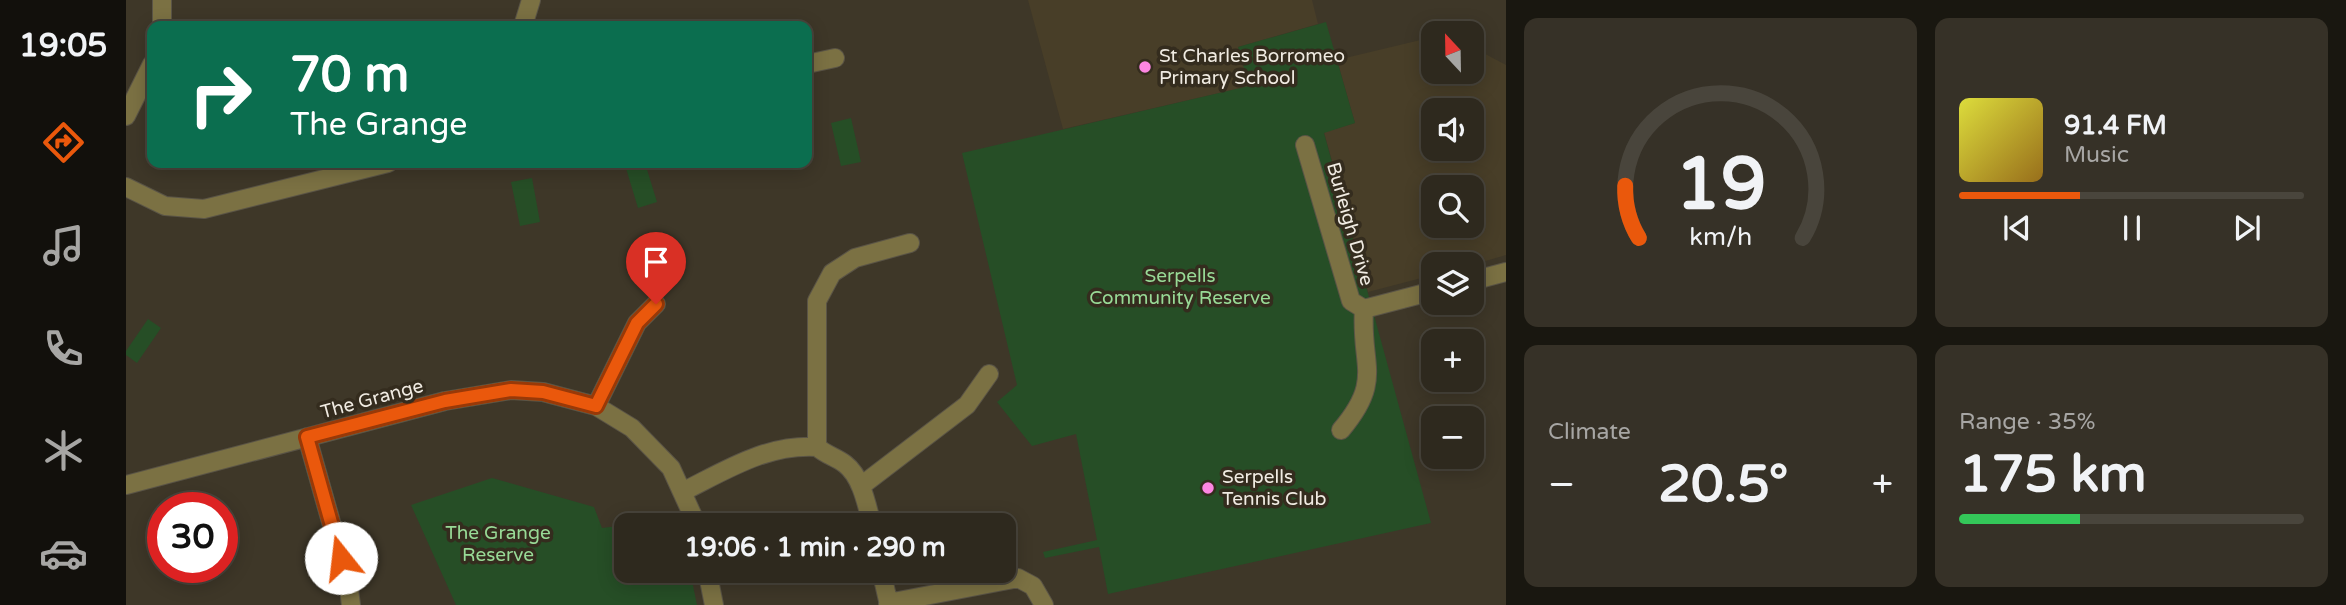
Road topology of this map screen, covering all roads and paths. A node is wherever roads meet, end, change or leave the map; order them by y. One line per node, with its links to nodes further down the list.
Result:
1 (162, 0): 3 (street)
2 (531, 0): 4 (street)
3 (163, 21)
4 (525, 21)
5 (835, 58): 6 (street)
6 (812, 63)
7 (147, 74): 8 (street)
8 (126, 116)
9 (1305, 145): 17 (street, Burleigh Drive)
10 (368, 168): 11 (street)
11 (126, 187)
12 (910, 243): 22 (street)
13 (1506, 272): 14 (street)
14 (1484, 278)
15 (1421, 294): 17 (street, Burleigh Drive)
16 (656, 304): 19 (street)
17 (1364, 309): 20 (street, Burleigh Drive)
18 (989, 374): 24 (street)
19 (596, 406): 21 (street, The Grange); 25 (street, The Grange)
20 (1341, 430)
21 (307, 437): 23 (street, The Grange); 31 (street)
22 (817, 447): 24 (street); 25 (street)
23 (126, 485)
24 (861, 486): 27 (street)
25 (684, 491): 26 (street, The Grange)
26 (692, 513)
27 (869, 513)
28 (710, 583): 32 (street)
29 (884, 583): 30 (street)
30 (888, 604): 33 (street)
31 (351, 605)
32 (714, 605)
33 (1044, 605)

